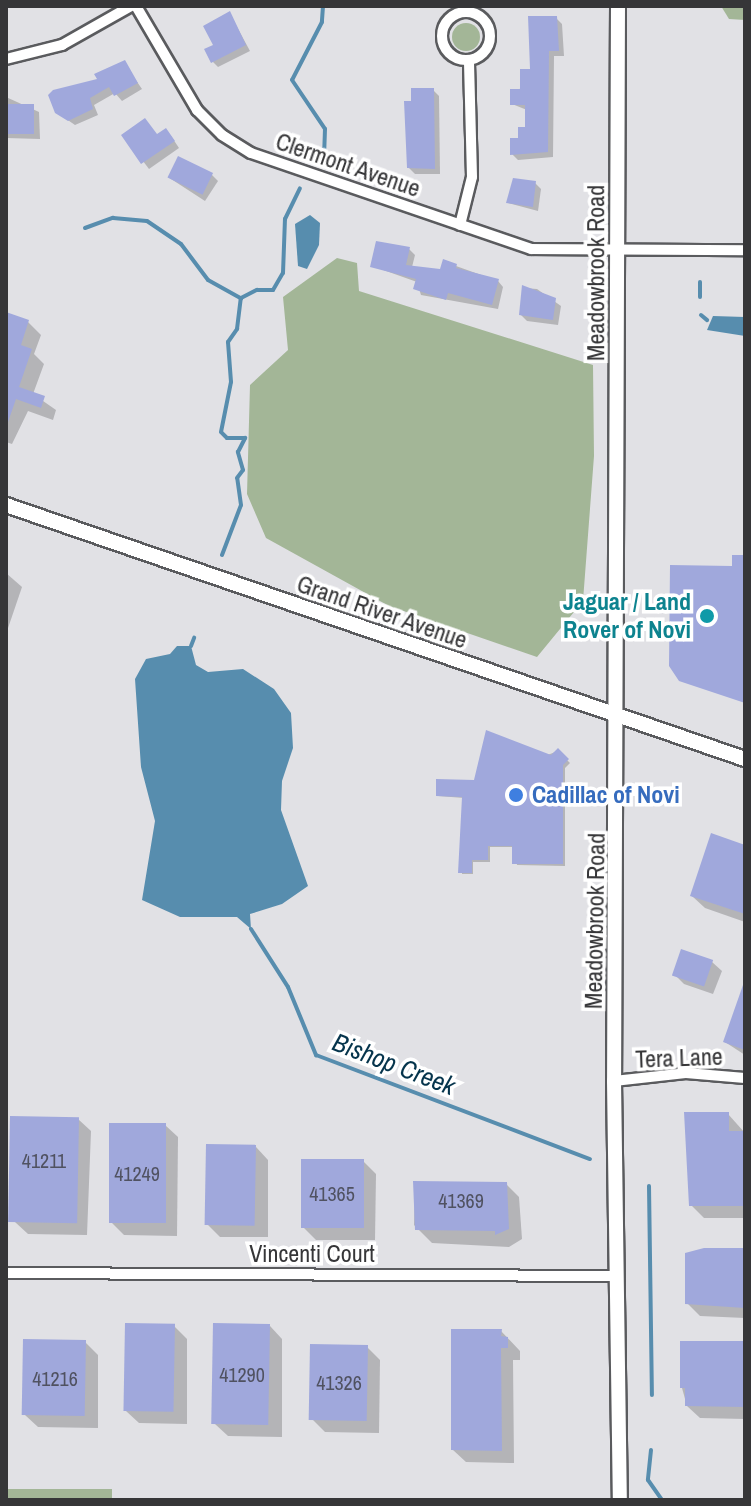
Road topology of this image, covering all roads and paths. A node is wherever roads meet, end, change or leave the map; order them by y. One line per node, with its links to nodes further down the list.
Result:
1 (133, 6): 3 (street); 5 (street, Clermont Avenue)
2 (618, 6): 7 (street, Meadowbrook Road)
3 (6, 59)
4 (469, 61): 4 (street); 5 (street)
5 (460, 225): 7 (street, Clermont Avenue)
6 (745, 250): 7 (street, Clermont Avenue)
7 (616, 251): 9 (street, Meadowbrook Road)
8 (6, 505): 9 (street, Grand River Avenue)
9 (617, 715): 10 (street, Grand River Avenue); 12 (street, Meadowbrook Road)
10 (745, 759)
11 (745, 1078): 12 (street, Tera Lane)
12 (614, 1081): 14 (street, Meadowbrook Road)
13 (6, 1273): 14 (street, Vincenti Court)
14 (617, 1276): 15 (street, Meadowbrook Road)
15 (620, 1500)

